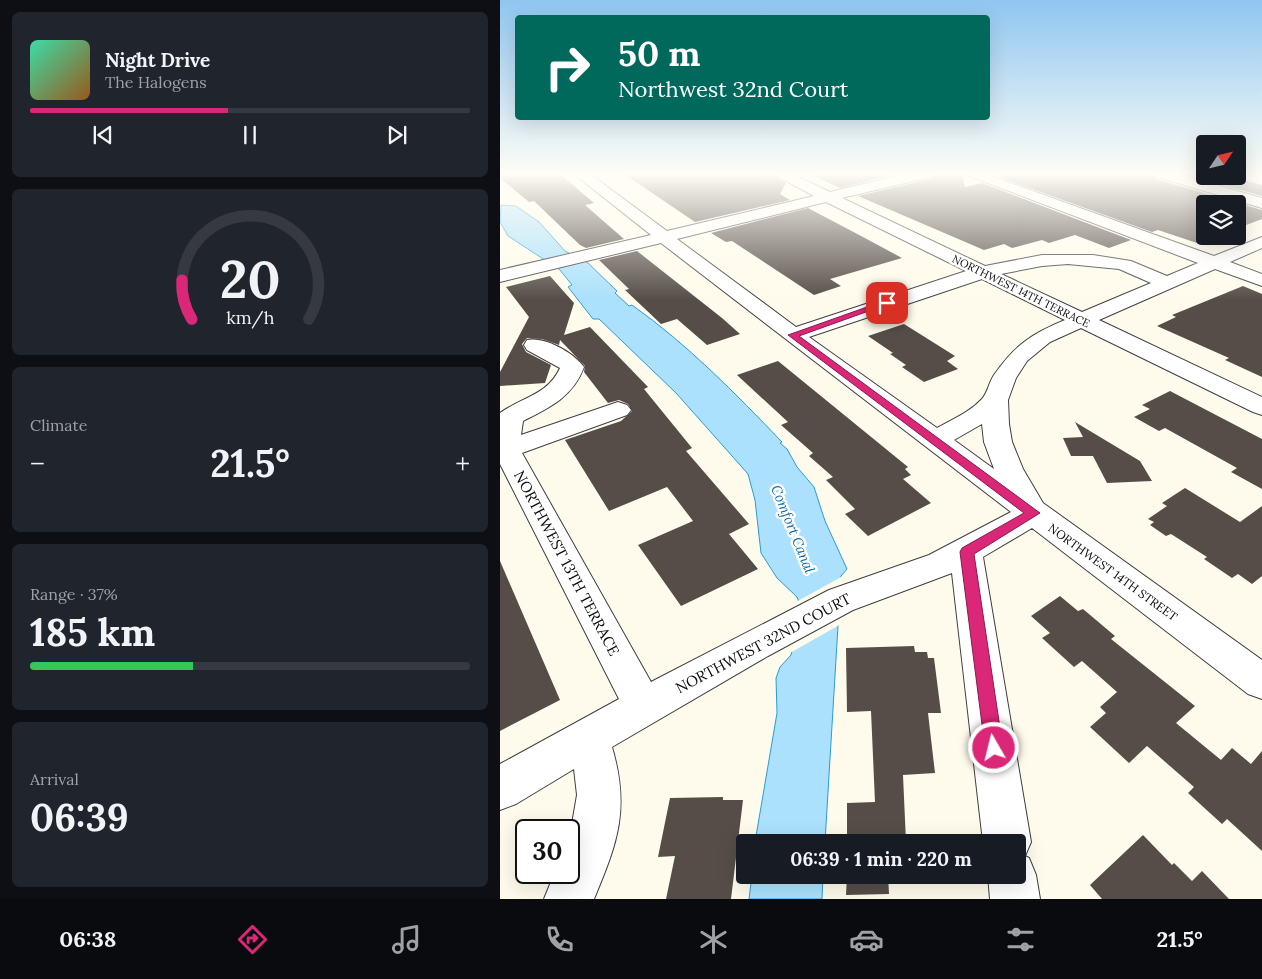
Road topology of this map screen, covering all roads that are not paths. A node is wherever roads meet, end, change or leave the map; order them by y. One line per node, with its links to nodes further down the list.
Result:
1 (636, 216): 5 (street, NORTHWEST 14TH STREET)
2 (753, 216): 5 (street)
3 (866, 216): 10 (street, NORTHWEST 14TH TERRACE)
4 (1086, 216): 7 (street)
5 (664, 237): 11 (street); 15 (street, NORTHWEST 14TH STREET)
6 (1262, 242): 8 (street)
7 (1165, 245): 8 (street); 9 (street)
8 (1212, 262): 12 (street); 13 (street)
9 (1120, 264): 10 (street); 13 (street)
10 (981, 271): 14 (street, NORTHWEST 14TH TERRACE); 15 (street)
11 (500, 276)
12 (1262, 280)
13 (1165, 283): 14 (street)
14 (1080, 319): 17 (street); 18 (street, NORTHWEST 14TH TERRACE)
15 (793, 335): 20 (street, NORTHWEST 14TH STREET)
16 (535, 345): 21 (street)
17 (995, 400): 20 (street); 22 (street)
18 (1262, 407)
19 (618, 410): 21 (street)
20 (935, 440): 22 (street, NORTHWEST 14TH STREET)
21 (506, 450): 25 (street, NORTHWEST 13TH TERRACE)
22 (1033, 513): 23 (street, NORTHWEST 32ND COURT); 24 (street, NORTHWEST 14TH STREET)
23 (966, 552): 25 (street, NORTHWEST 32ND COURT); 28 (street)
24 (1262, 682)
25 (644, 707): 26 (street, NORTHWEST 32ND COURT)
26 (588, 739): 27 (street, NORTHWEST 32ND COURT); 30 (street)
27 (500, 788)
28 (1006, 834)
29 (1013, 884): 31 (street)
30 (569, 899)
31 (1015, 899)

